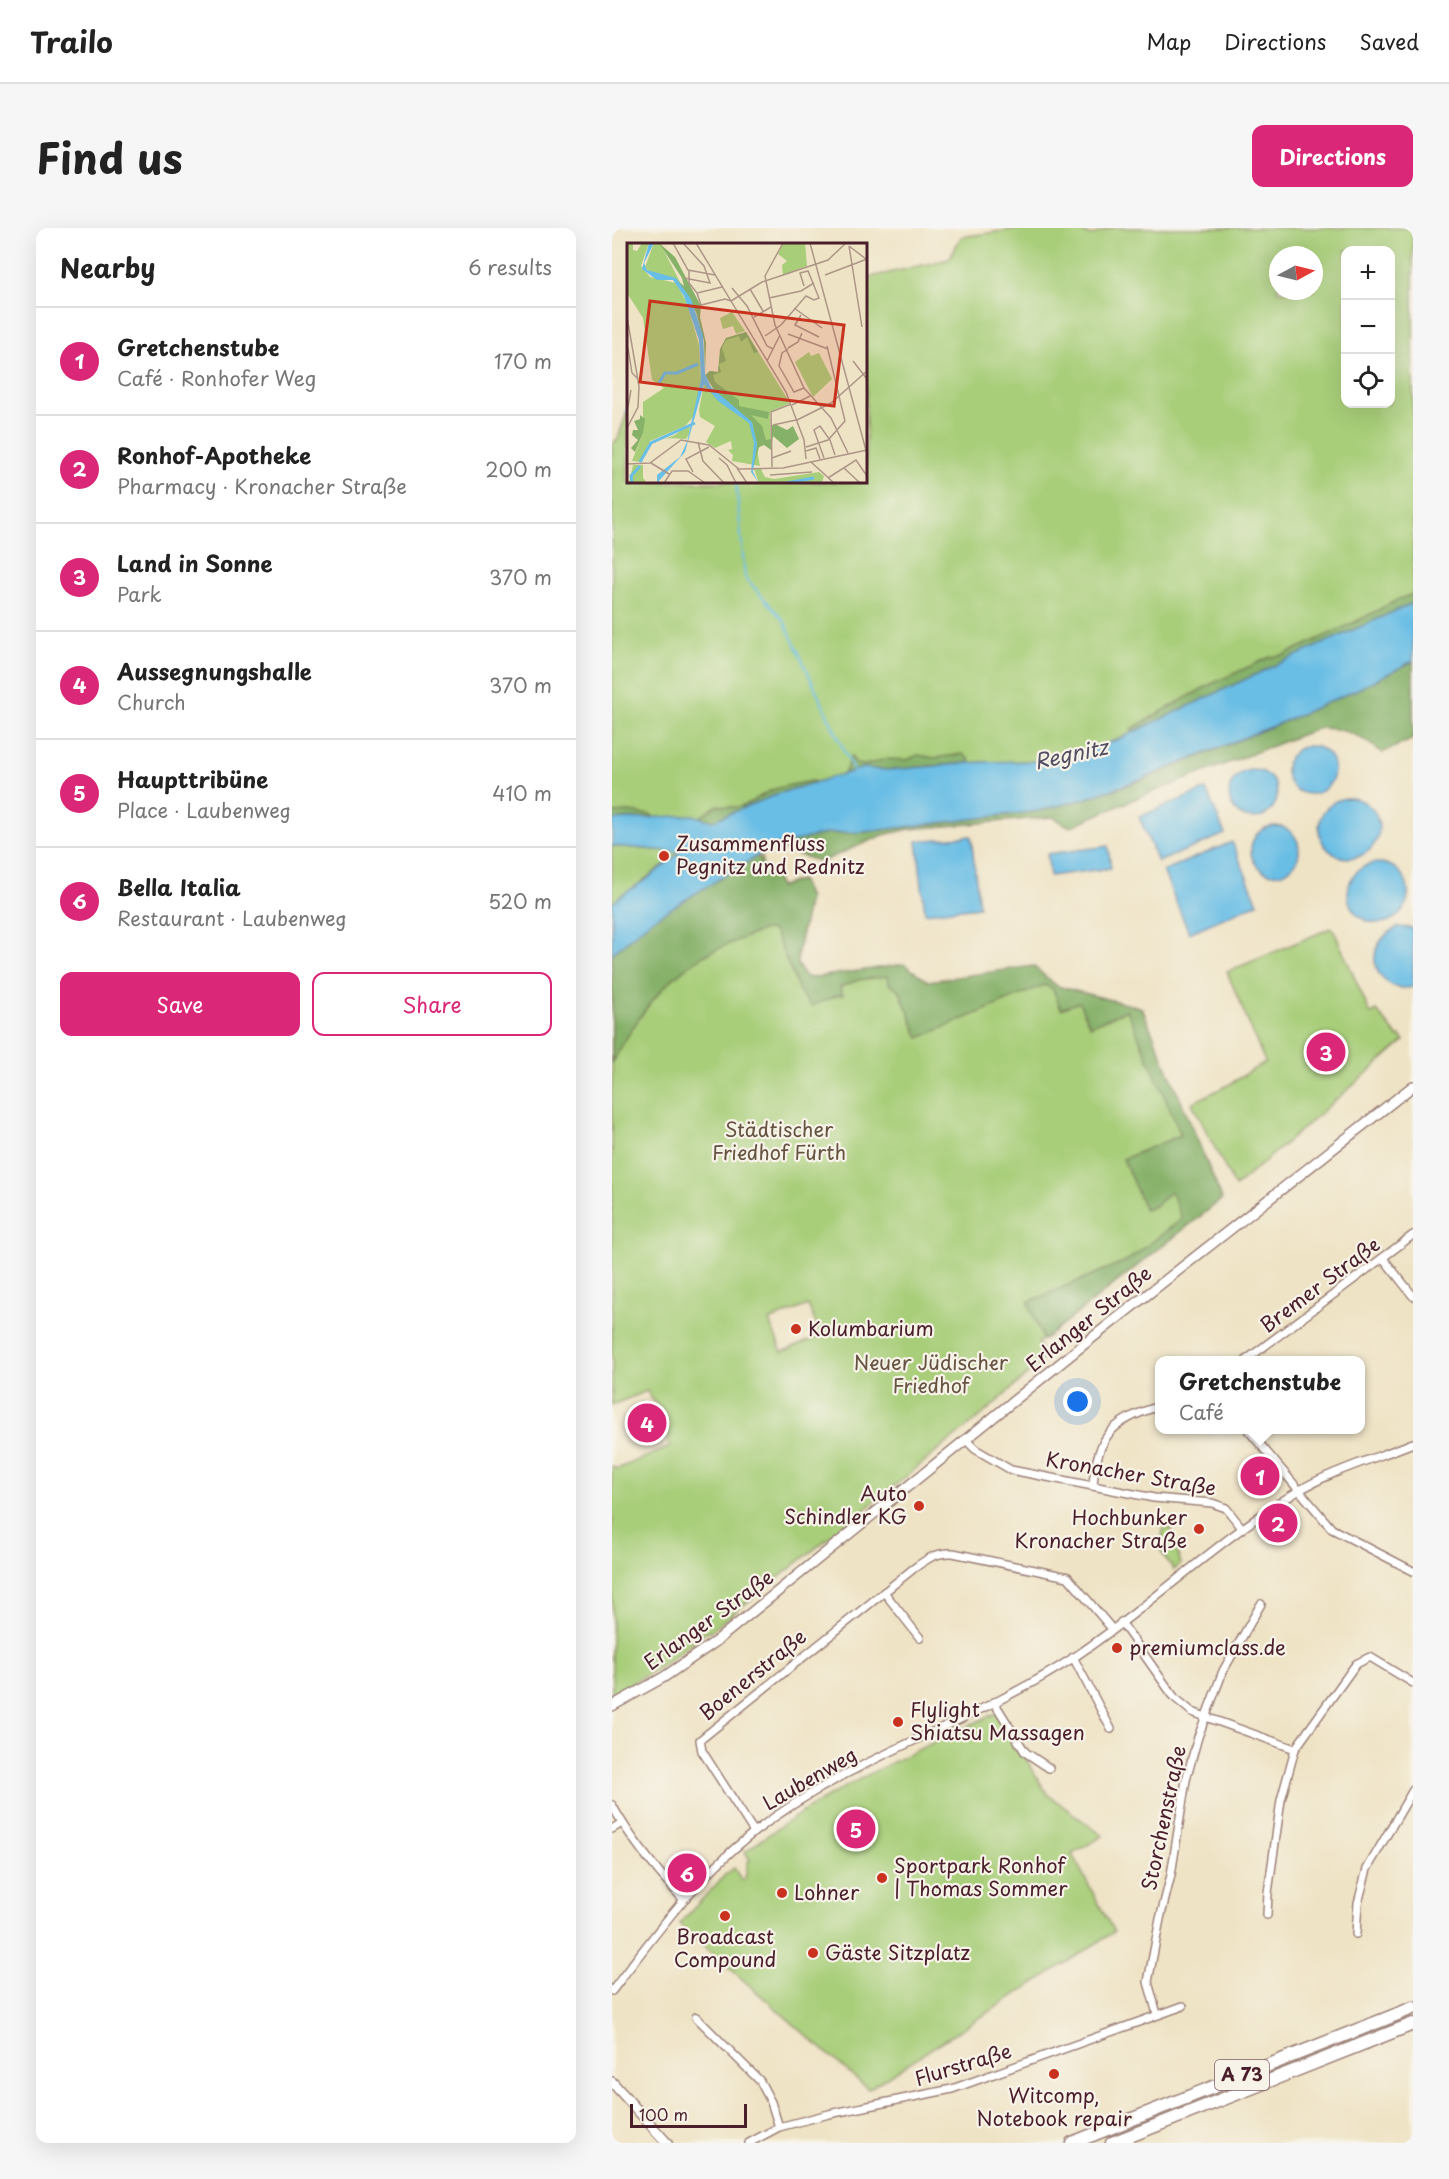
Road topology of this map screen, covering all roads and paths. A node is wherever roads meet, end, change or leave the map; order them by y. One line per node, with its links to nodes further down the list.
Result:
1 (1413, 1086): 8 (main road, Erlanger Straße)
2 (1413, 1234): 3 (street, Bremer Straße)
3 (1383, 1258): 4 (street); 5 (street, Bremer Straße)
4 (1413, 1296)
5 (1251, 1356)
6 (1155, 1407): 10 (street)
7 (1251, 1434): 11 (street)
8 (967, 1441): 10 (street, Kronacher Straße); 22 (main road, Erlanger Straße)
9 (1413, 1443): 11 (street)
10 (1093, 1485): 12 (street, Kronacher Straße)
11 (1298, 1491): 12 (street); 13 (street)
12 (1242, 1528): 16 (street, Laubenweg)
13 (1413, 1571)
14 (884, 1592): 17 (street, Boenerstraße); 18 (street); 31 (street, Boenerstraße)
15 (1261, 1604): 23 (street, Storchenstraße)
16 (1121, 1622): 17 (street, Laubenweg); 23 (street)
17 (1112, 1629): 19 (street, Laubenweg)
18 (920, 1638)
19 (1073, 1657): 21 (street, Laubenweg); 24 (street)
20 (1413, 1683): 25 (street)
21 (994, 1702): 26 (street); 31 (street, Laubenweg)
22 (612, 1706)
23 (1206, 1717): 25 (street); 38 (street, Storchenstraße)
24 (1111, 1729)
25 (1295, 1749): 33 (street)
26 (1049, 1768)
27 (1413, 1790): 34 (street)
28 (612, 1805): 29 (street)
29 (622, 1823): 30 (street); 32 (street)
30 (612, 1829)
31 (754, 1832): 32 (street, Laubenweg)
32 (683, 1899): 35 (street, Laubenweg)
33 (1267, 1915)
34 (1356, 1934)
35 (612, 1991)
36 (1183, 2006): 38 (street, Flurstraße)
37 (1413, 2008): 45 (highway, A 73)
38 (1157, 2014): 42 (street, Flurstraße)
39 (696, 2017): 42 (street)
40 (1413, 2024): 46 (highway, A 73)
41 (612, 2082): 43 (main road)
42 (779, 2127): 44 (street, Flurstraße)
43 (667, 2143)
44 (749, 2143)
45 (1072, 2143)
46 (1112, 2143)

